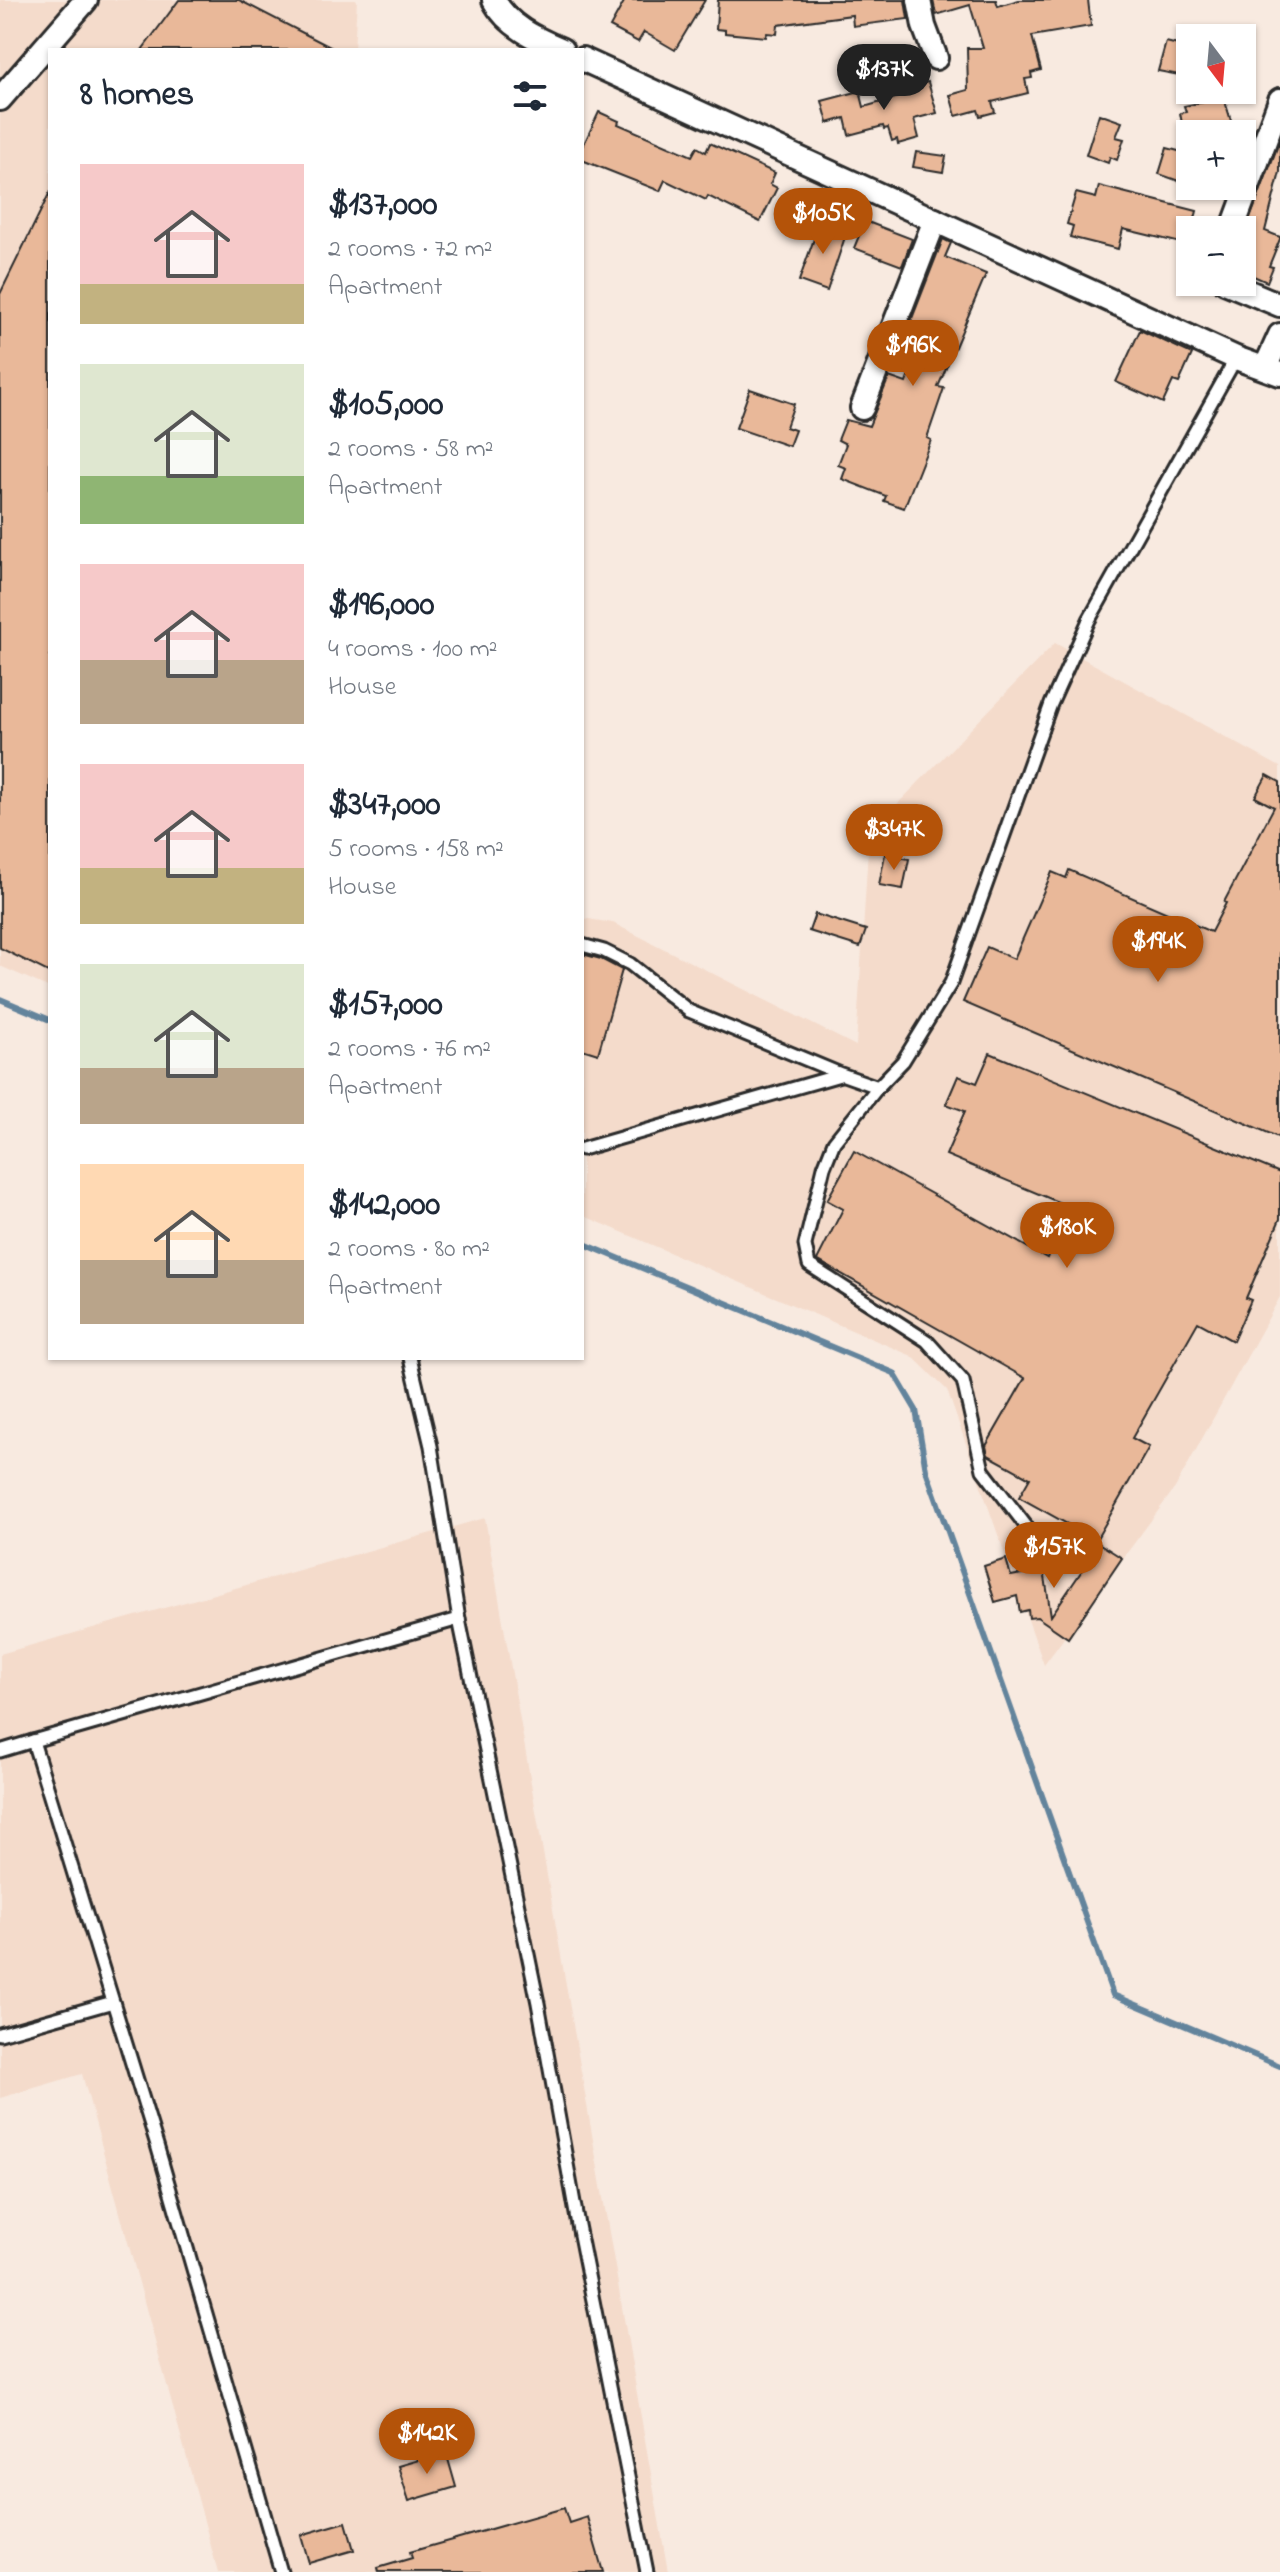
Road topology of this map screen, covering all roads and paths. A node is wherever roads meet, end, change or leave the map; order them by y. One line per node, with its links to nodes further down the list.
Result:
1 (86, 0): 7 (street)
2 (494, 0): 4 (street)
3 (919, 0): 5 (street)
4 (558, 48)
5 (936, 58)
6 (584, 60): 10 (street)
7 (0, 99)
8 (1280, 100): 9 (street)
9 (1237, 216)
10 (935, 220): 14 (street); 16 (street)
11 (1256, 295): 12 (street)
12 (1280, 305)
13 (1280, 335): 15 (street)
14 (1236, 358): 15 (street); 19 (lane)
15 (1272, 371)
16 (862, 408)
17 (584, 946): 18 (lane)
18 (841, 1074): 19 (lane); 20 (lane)
19 (878, 1087): 22 (lane)
20 (584, 1148)
21 (411, 1360): 23 (lane)
22 (1033, 1535)
23 (459, 1619): 24 (lane); 29 (lane)
24 (33, 1741): 25 (lane); 26 (lane)
25 (0, 1751)
26 (113, 2002): 27 (lane); 28 (lane)
27 (0, 2034)
28 (281, 2572)
29 (647, 2572)

